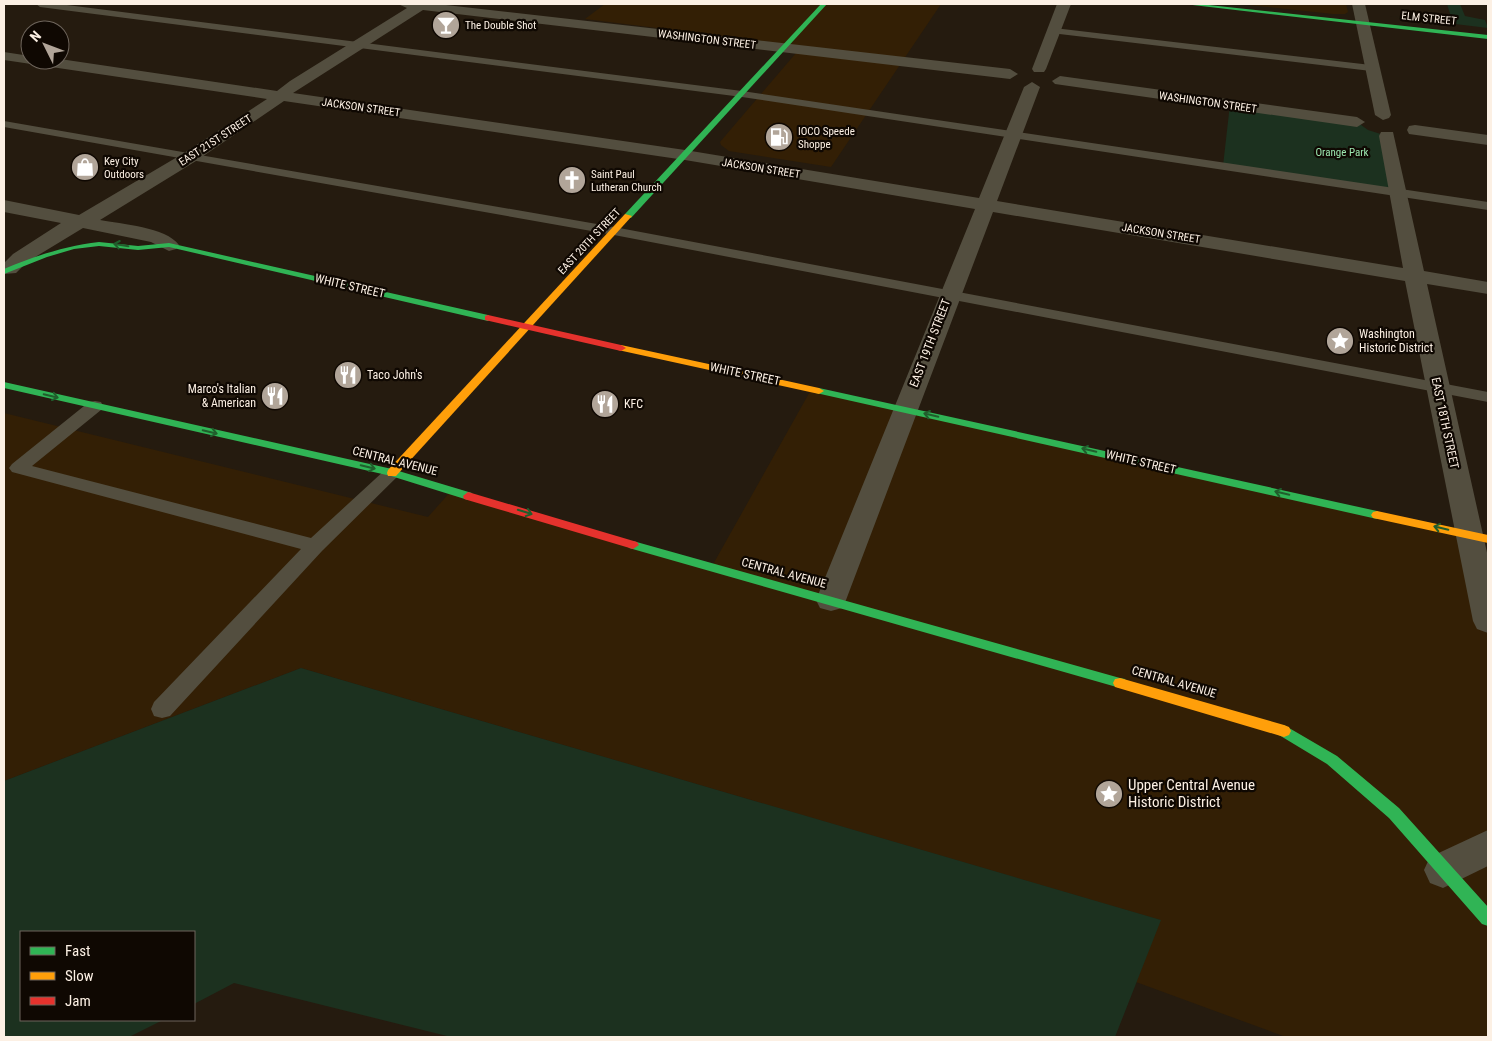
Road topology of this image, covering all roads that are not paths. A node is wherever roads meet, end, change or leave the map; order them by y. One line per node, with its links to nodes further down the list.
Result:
1 (40, 4): 10 (lane)
2 (416, 4): 10 (street, EAST 21ST STREET); 11 (street, WASHINGTON STREET)
3 (824, 4): 11 (main road, EAST 20TH STREET)
4 (1064, 4): 8 (street, EAST 19TH STREET)
5 (1187, 4): 7 (main road, ELM STREET)
6 (1358, 4): 7 (street, EAST 18TH STREET)
7 (1362, 23): 9 (main road, ELM STREET); 15 (street, EAST 18TH STREET)
8 (1054, 31): 15 (lane); 16 (street, EAST 19TH STREET)
9 (1488, 37)
10 (359, 44): 17 (lane); 18 (street, EAST 21ST STREET)
11 (784, 48): 16 (street, WASHINGTON STREET); 17 (main road, EAST 20TH STREET)
12 (4, 56): 13 (street, JACKSON STREET)
13 (20, 58)
14 (70, 66): 18 (street, JACKSON STREET)
15 (1371, 68): 20 (street, EAST 18TH STREET)
16 (1035, 78): 20 (street, WASHINGTON STREET); 21 (street, EAST 19TH STREET)
17 (742, 94): 21 (lane); 23 (main road, EAST 20TH STREET)
18 (281, 96): 23 (street, JACKSON STREET); 24 (street, EAST 21ST STREET)
19 (4, 124): 24 (lane)
20 (1398, 124): 22 (street); 25 (street, EAST 18TH STREET)
21 (1014, 135): 25 (lane); 26 (street, EAST 19TH STREET)
22 (1488, 140)
23 (685, 155): 26 (street, JACKSON STREET); 30 (main road, EAST 20TH STREET)
24 (190, 157): 29 (street, EAST 21ST STREET); 30 (lane)
25 (1399, 193): 28 (lane); 33 (street, EAST 18TH STREET)
26 (986, 204): 33 (street, JACKSON STREET); 35 (street, EAST 19TH STREET)
27 (4, 206): 29 (street, WHITE STREET)
28 (1488, 206)
29 (80, 221): 31 (street, WHITE STREET); 32 (street, EAST 21ST STREET)
30 (614, 231): 35 (lane); 36 (main road, EAST 20TH STREET)
31 (169, 245): 32 (main road, one-way to 32); 36 (main road, WHITE STREET)
32 (6, 271)
33 (1416, 276): 34 (street, JACKSON STREET); 38 (street, EAST 18TH STREET)
34 (1488, 288)
35 (948, 296): 38 (lane); 41 (street, EAST 19TH STREET)
36 (527, 327): 41 (main road, WHITE STREET); 43 (main road, EAST 20TH STREET)
37 (4, 385): 40 (main road, CENTRAL AVENUE, one-way to 40)
38 (1437, 387): 39 (lane); 44 (street, EAST 18TH STREET)
39 (1488, 397)
40 (95, 406): 42 (lane); 43 (main road, CENTRAL AVENUE, one-way to 43)
41 (905, 409): 44 (main road, WHITE STREET, one-way to 41); 46 (street, EAST 19TH STREET)
42 (11, 466): 45 (lane)
43 (392, 473): 45 (lane); 46 (main road, CENTRAL AVENUE, one-way to 46)
44 (1479, 537): 47 (street, EAST 18TH STREET)
45 (316, 546): 48 (lane)
46 (831, 600): 50 (main road, CENTRAL AVENUE)
47 (1488, 621)
48 (162, 709)
49 (1488, 847): 50 (street)
50 (1443, 870): 51 (main road, CENTRAL AVENUE)
51 (1488, 918)

